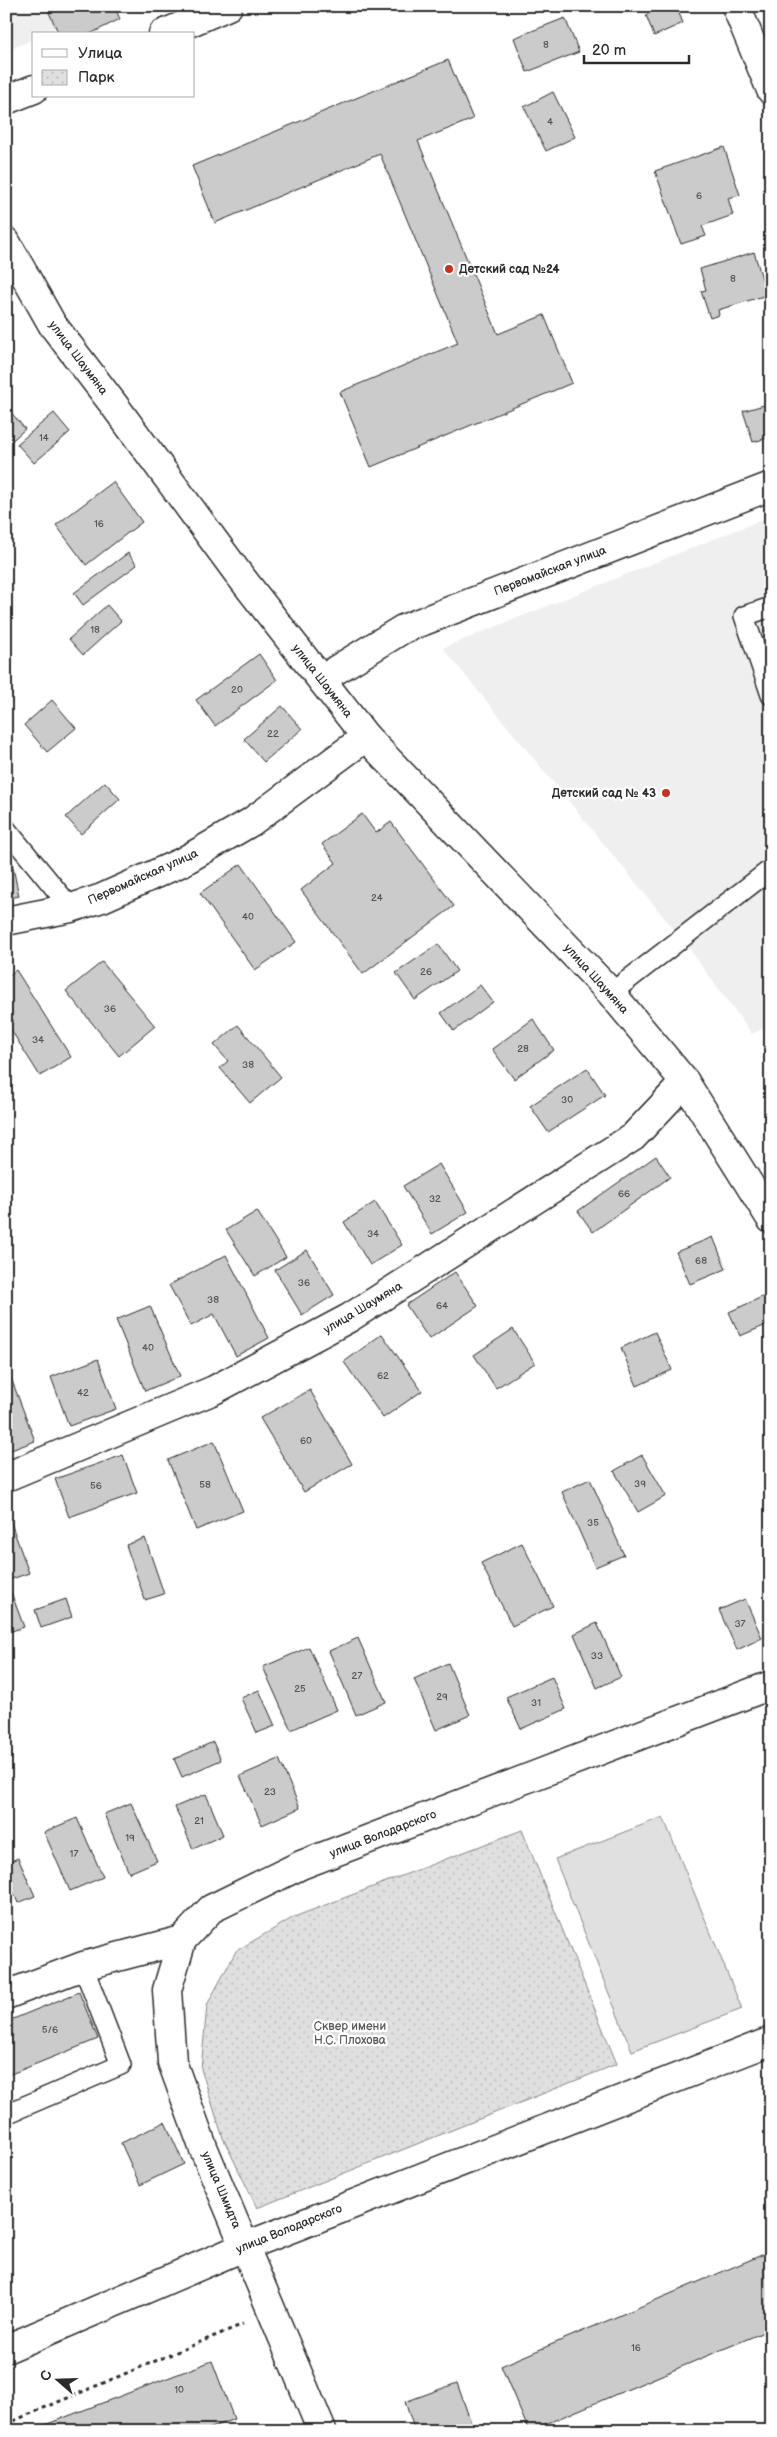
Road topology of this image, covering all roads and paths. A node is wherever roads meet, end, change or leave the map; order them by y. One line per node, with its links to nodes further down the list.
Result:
1 (228, 6): 3 (main road)
2 (736, 6): 5 (main road)
3 (168, 32)
4 (32, 90): 6 (main road)
5 (771, 90)
6 (6, 100)
7 (6, 242): 12 (main road, улица Шаумяна)
8 (771, 486): 10 (main road, Первомайская улица)
9 (771, 607): 11 (lane)
10 (336, 670)
11 (771, 695)
12 (366, 737): 15 (main road, Первомайская улица); 17 (main road, улица Шаумяна)
13 (6, 829): 15 (lane)
14 (771, 869): 17 (lane)
15 (71, 908): 16 (main road, Первомайская улица)
16 (6, 921)
17 (611, 993): 18 (main road, улица Шаумяна)
18 (685, 1082): 19 (main road, улица Шаумяна); 20 (main road, улица Шаумяна)
19 (771, 1219)
20 (6, 1477)
21 (771, 1685): 22 (main road, улица Володарского)
22 (182, 1940): 23 (main road); 27 (main road, улица Шмидта)
23 (83, 1966): 24 (main road); 26 (lane)
24 (6, 1994)
25 (771, 2041): 27 (main road, улица Володарского)
26 (6, 2114)
27 (246, 2246): 28 (main road, улица Шмидта); 29 (main road, улица Володарского)
28 (273, 2312): 30 (path); 31 (main road, улица Шмидта)
29 (6, 2349)
30 (6, 2424)
31 (322, 2431)

